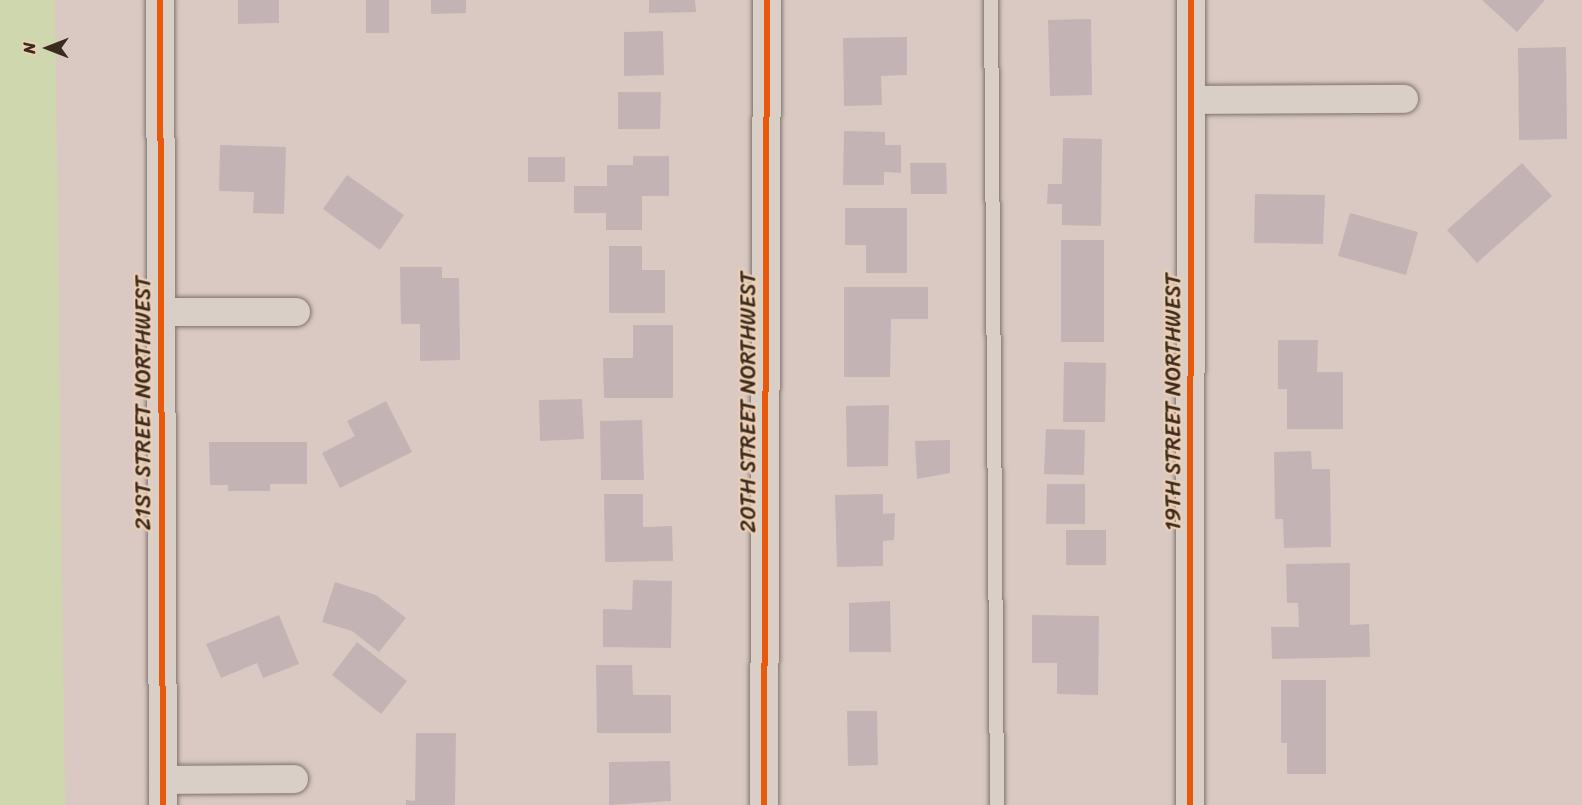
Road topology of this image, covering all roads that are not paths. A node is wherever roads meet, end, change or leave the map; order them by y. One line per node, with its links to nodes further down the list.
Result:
1 (160, 0): 7 (street, 21ST STREET NORTHWEST)
2 (767, 0): 11 (street, 20TH STREET NORTHWEST)
3 (991, 0): 12 (lane)
4 (1191, 0): 6 (street, 19TH STREET NORTHWEST)
5 (1404, 99): 6 (street)
6 (1192, 100): 13 (street, 19TH STREET NORTHWEST)
7 (161, 312): 8 (street, 21ST STREET NORTHWEST); 10 (street, 21ST STREET NORTHWEST)
8 (296, 312)
9 (294, 779): 10 (street, 21ST STREET NORTHWEST)
10 (163, 792)
11 (764, 805)
12 (997, 805)
13 (1190, 805)

